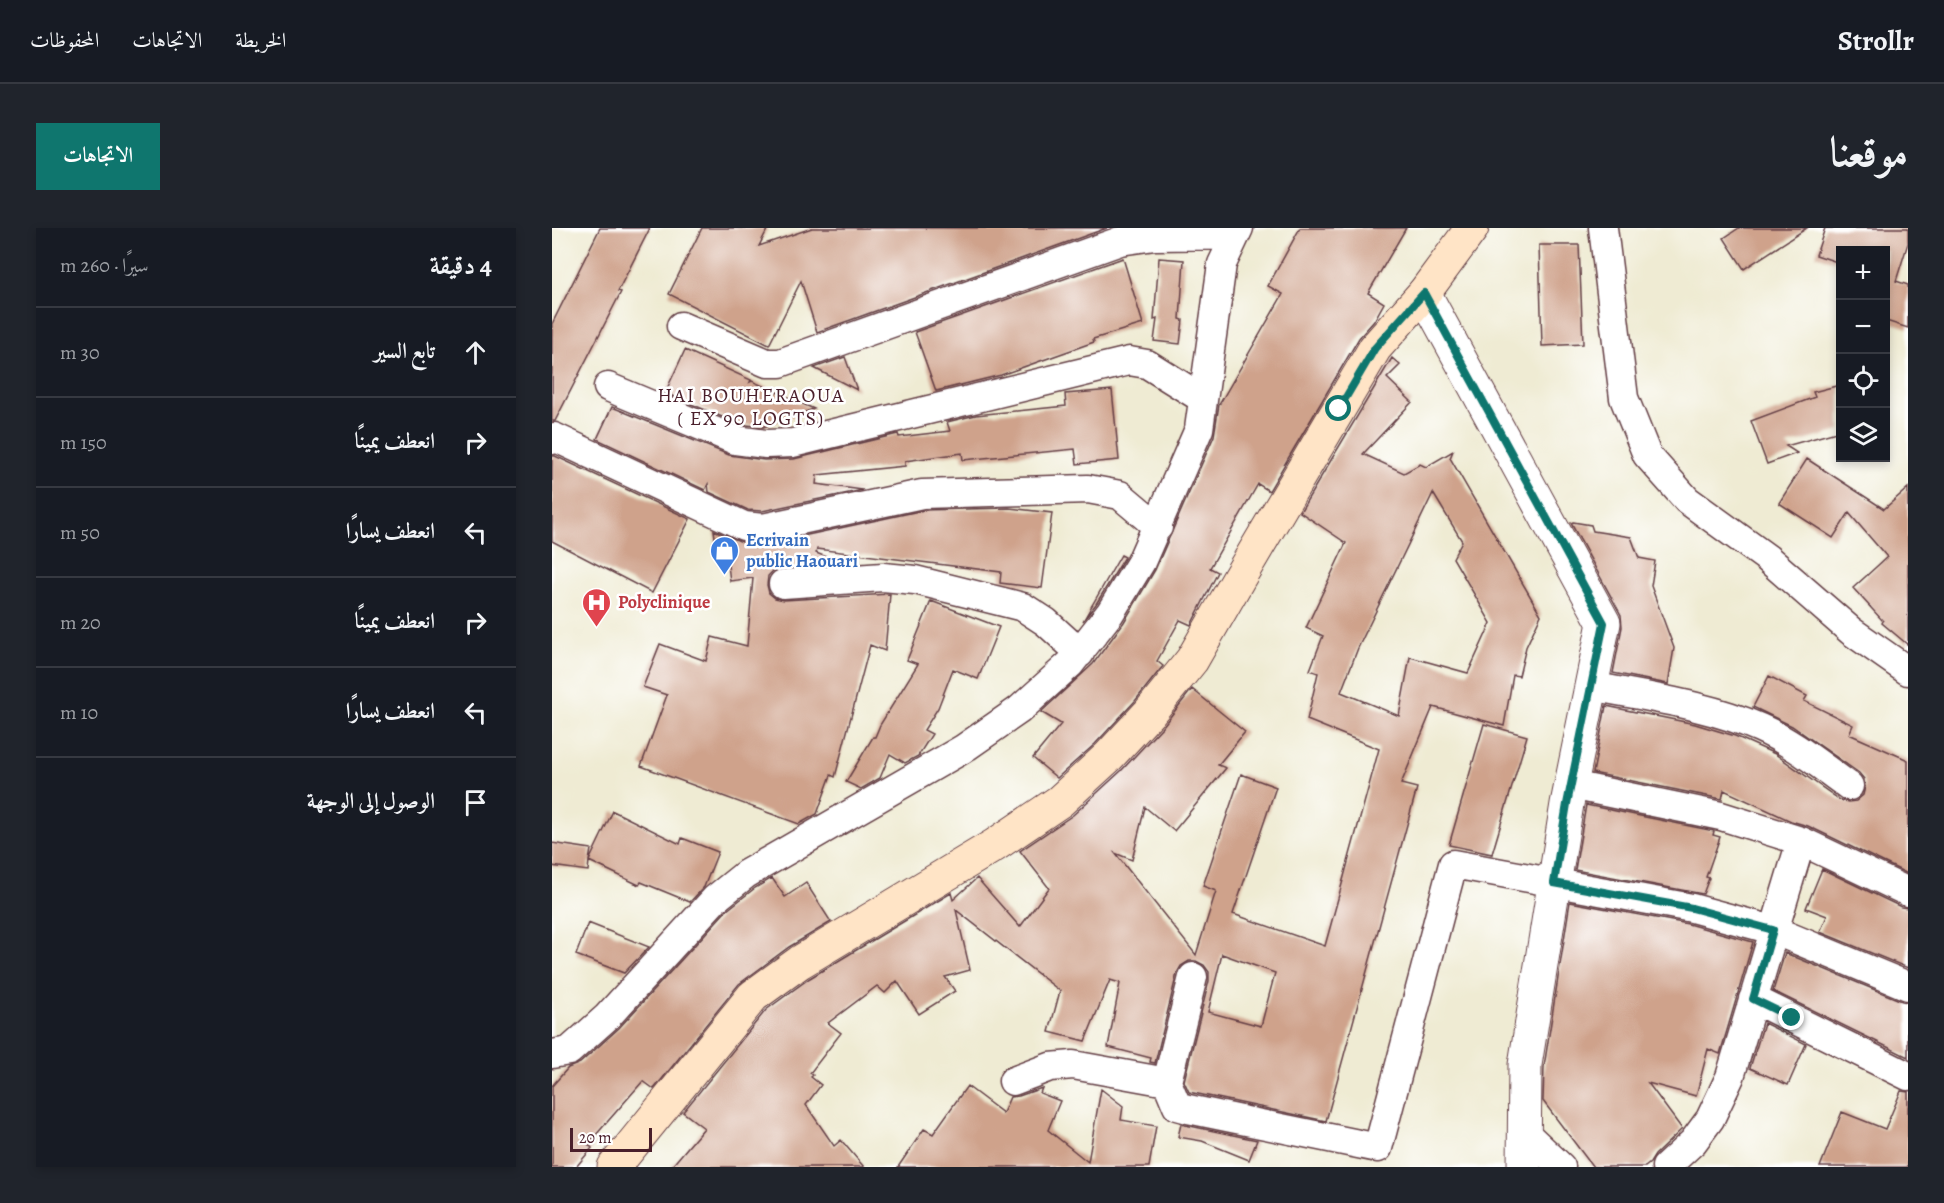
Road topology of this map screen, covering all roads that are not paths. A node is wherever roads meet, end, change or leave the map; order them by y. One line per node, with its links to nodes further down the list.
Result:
1 (1472, 228): 4 (main road)
2 (1603, 228): 12 (street)
3 (1237, 232): 5 (street); 7 (street)
4 (1424, 293): 13 (street); 28 (main road)
5 (681, 326)
6 (608, 387): 7 (street)
7 (1203, 399): 9 (street)
8 (552, 440): 9 (street)
9 (1158, 527): 11 (street)
10 (783, 584): 11 (street)
11 (1080, 653): 23 (street)
12 (1908, 671)
13 (1591, 686): 14 (street); 15 (street)
14 (1571, 784): 16 (street); 17 (street)
15 (1849, 786)
16 (1801, 842): 18 (street); 19 (street)
17 (1554, 883): 19 (street); 26 (street); 27 (street)
18 (1908, 892)
19 (1773, 930): 21 (street); 22 (street)
20 (1193, 977): 26 (street)
21 (1908, 987)
22 (1753, 999): 24 (street); 31 (street)
23 (552, 1054)
24 (1908, 1076)
25 (1013, 1081): 26 (street)
26 (1167, 1082)
27 (1525, 1133): 29 (street); 30 (street)
28 (614, 1167)
29 (1524, 1167)
30 (1561, 1167)
31 (1666, 1167)

